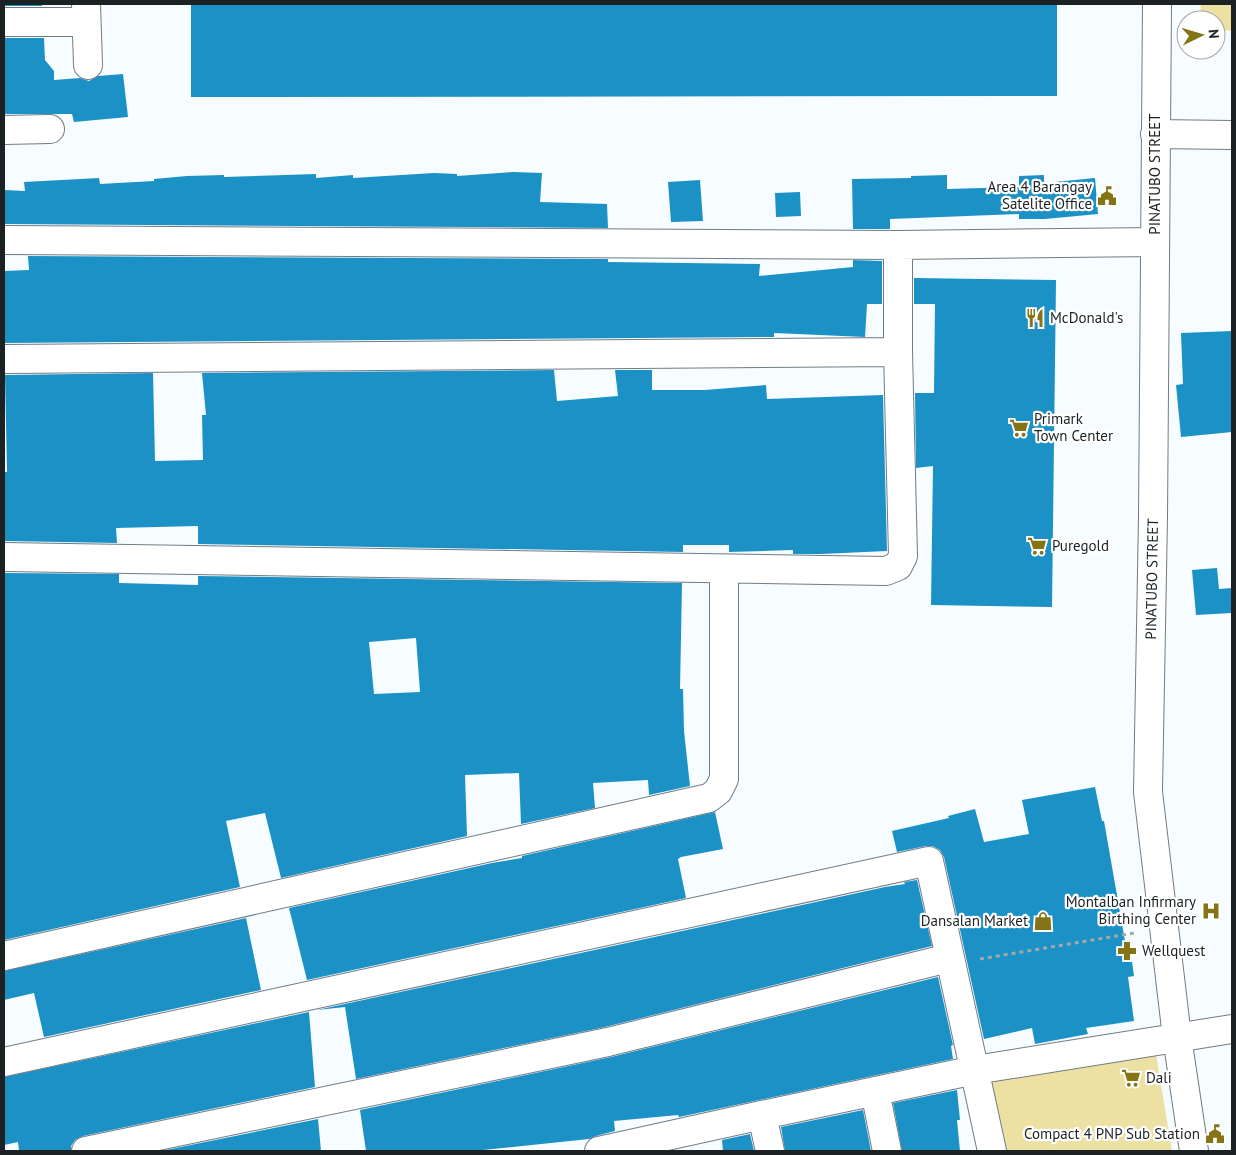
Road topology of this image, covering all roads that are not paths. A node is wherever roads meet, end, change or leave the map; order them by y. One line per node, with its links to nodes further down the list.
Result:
1 (1157, 4): 7 (street, PINATUBO STREET)
2 (86, 13): 3 (street); 4 (street)
3 (4, 22)
4 (88, 65)
5 (50, 129): 6 (street)
6 (4, 130)
7 (1155, 134): 8 (street); 10 (street, PINATUBO STREET)
8 (1232, 135)
9 (4, 240): 11 (street)
10 (1155, 242): 11 (street); 19 (street, PINATUBO STREET)
11 (898, 246): 12 (street)
12 (898, 352): 13 (street); 15 (street)
13 (4, 359)
14 (4, 557): 15 (street)
15 (724, 569): 16 (street)
16 (4, 956)
17 (950, 961): 20 (street); 21 (street); 25 (street)
18 (1232, 1029): 19 (street)
19 (1177, 1037): 21 (street); 30 (street, PINATUBO STREET)
20 (4, 1062)
21 (975, 1070): 22 (street); 29 (street)
22 (875, 1091): 23 (street); 28 (street)
23 (762, 1114): 24 (street); 27 (street)
24 (660, 1144): 26 (street)
25 (86, 1151)
26 (598, 1151)
27 (770, 1151)
28 (887, 1151)
29 (992, 1151)
30 (1194, 1151)

